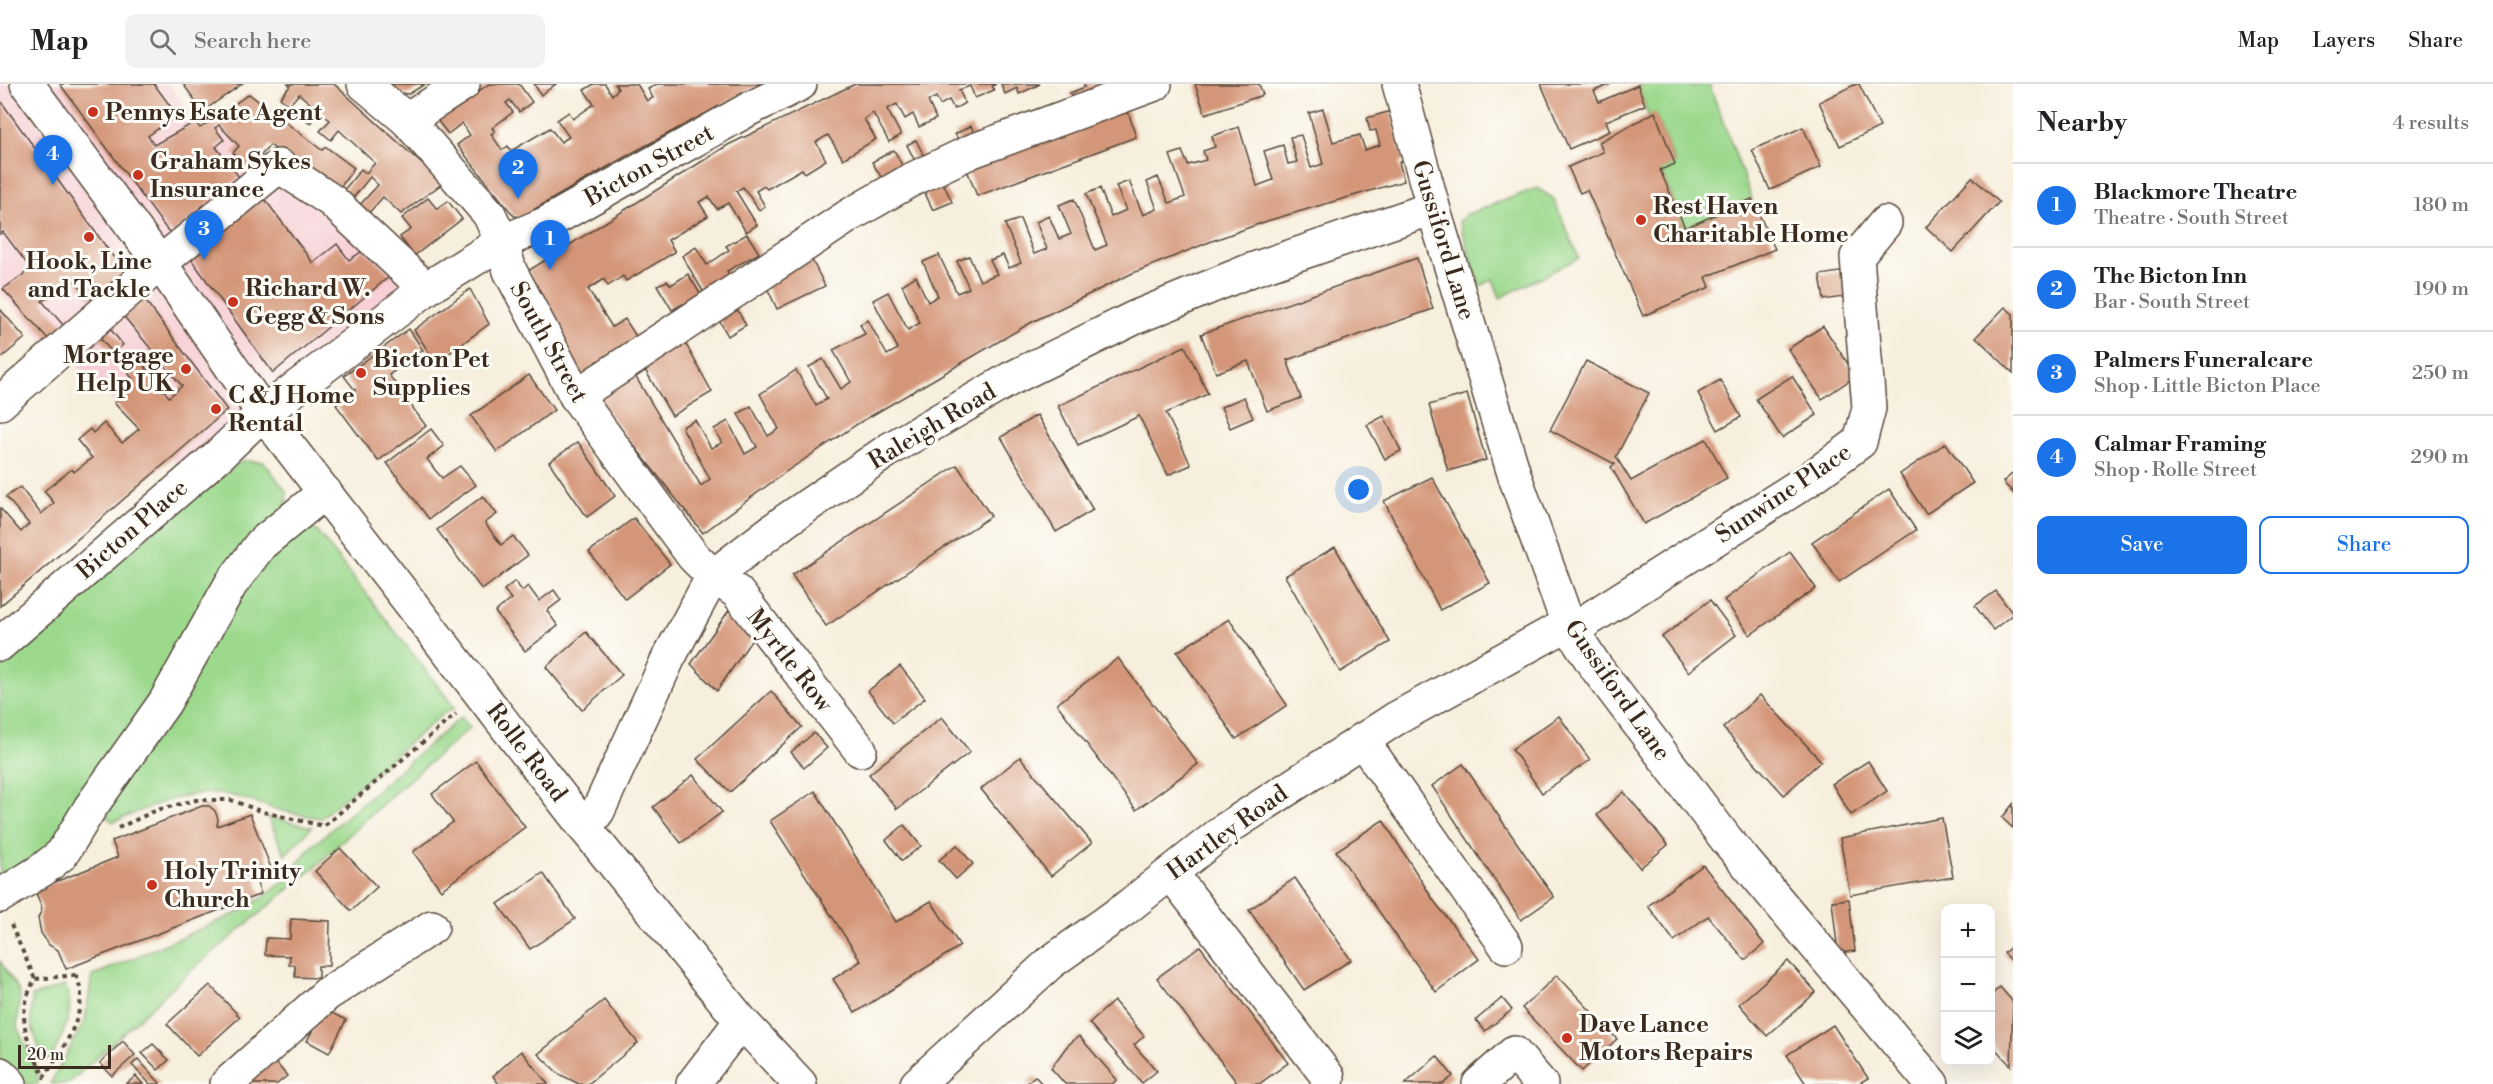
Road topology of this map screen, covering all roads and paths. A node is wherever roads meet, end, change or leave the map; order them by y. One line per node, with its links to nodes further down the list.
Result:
1 (27, 84): 11 (street, Rolle Road)
2 (364, 84): 7 (street, South Street)
3 (463, 84): 7 (street)
4 (800, 84): 10 (street, Bicton Street)
5 (1155, 84): 13 (street)
6 (1399, 84): 8 (street, Gussiford Lane)
7 (407, 120): 10 (street, South Street)
8 (1433, 208): 17 (street, Raleigh Road); 18 (street, Gussiford Lane)
9 (1885, 223): 18 (street, Sunwine Place)
10 (502, 242): 12 (street, Bicton Street); 13 (street, South Street)
11 (160, 263): 12 (street); 14 (street); 15 (street, Rolle Road)
12 (426, 289): 15 (street, Bicton Street)
13 (576, 396): 17 (street, South Street)
14 (0, 403)
15 (263, 412): 16 (street, Rolle Road); 19 (street, Bicton Place)
16 (325, 492): 20 (street, Rolle Road); 26 (street)
17 (713, 576): 22 (street, Myrtle Row); 23 (street, Raleigh Road)
18 (1570, 627): 21 (street, Hartley Road); 40 (street, Gussiford Lane)
19 (0, 644)
20 (484, 695): 23 (street, Rolle Road); 24 (path)
21 (1362, 740): 25 (street, Hartley Road); 28 (street)
22 (860, 750)
23 (585, 828): 30 (street, Rolle Road)
24 (112, 831)
25 (1170, 873): 36 (street, Hartley Road); 37 (street)
26 (4, 908): 29 (path)
27 (432, 927): 33 (street)
28 (1506, 946)
29 (35, 979): 29 (path)
30 (741, 1022): 34 (street); 35 (street, Rolle Road)
31 (0, 1074): 32 (street)
32 (10, 1084)
33 (227, 1084)
34 (693, 1084)
35 (800, 1084)
36 (917, 1084)
37 (1327, 1084)
38 (1479, 1084): 39 (street)
39 (1541, 1084)
40 (1932, 1084)

